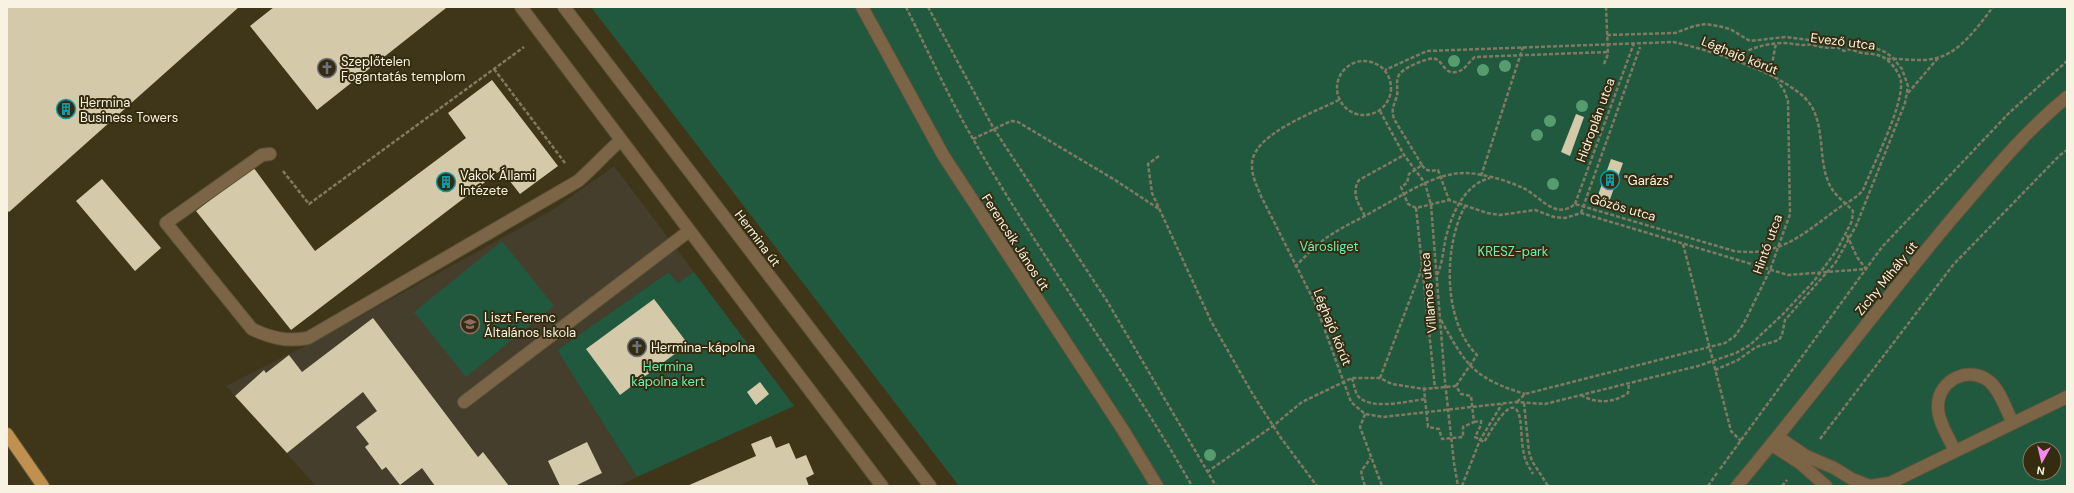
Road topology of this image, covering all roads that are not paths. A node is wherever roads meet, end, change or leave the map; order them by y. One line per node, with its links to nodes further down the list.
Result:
1 (521, 7): 5 (street)
2 (564, 7): 15 (street, Hermina út)
3 (862, 7): 18 (street, Ferencsik János út)
4 (2067, 97): 12 (street, Zichy Mihály út)
5 (621, 140): 6 (street); 7 (street)
6 (270, 154)
7 (689, 231): 9 (street); 17 (street)
8 (2067, 397): 10 (street)
9 (464, 402)
10 (2013, 423): 13 (street); 13 (street)
11 (7, 434): 16 (main road)
12 (1775, 441): 14 (street); 19 (street, Zichy Mihály út)
13 (1955, 451): 14 (street)
14 (1803, 460): 20 (street)
15 (924, 484)
16 (43, 486)
17 (882, 486)
18 (1157, 486)
19 (1737, 486)
20 (1826, 486)

